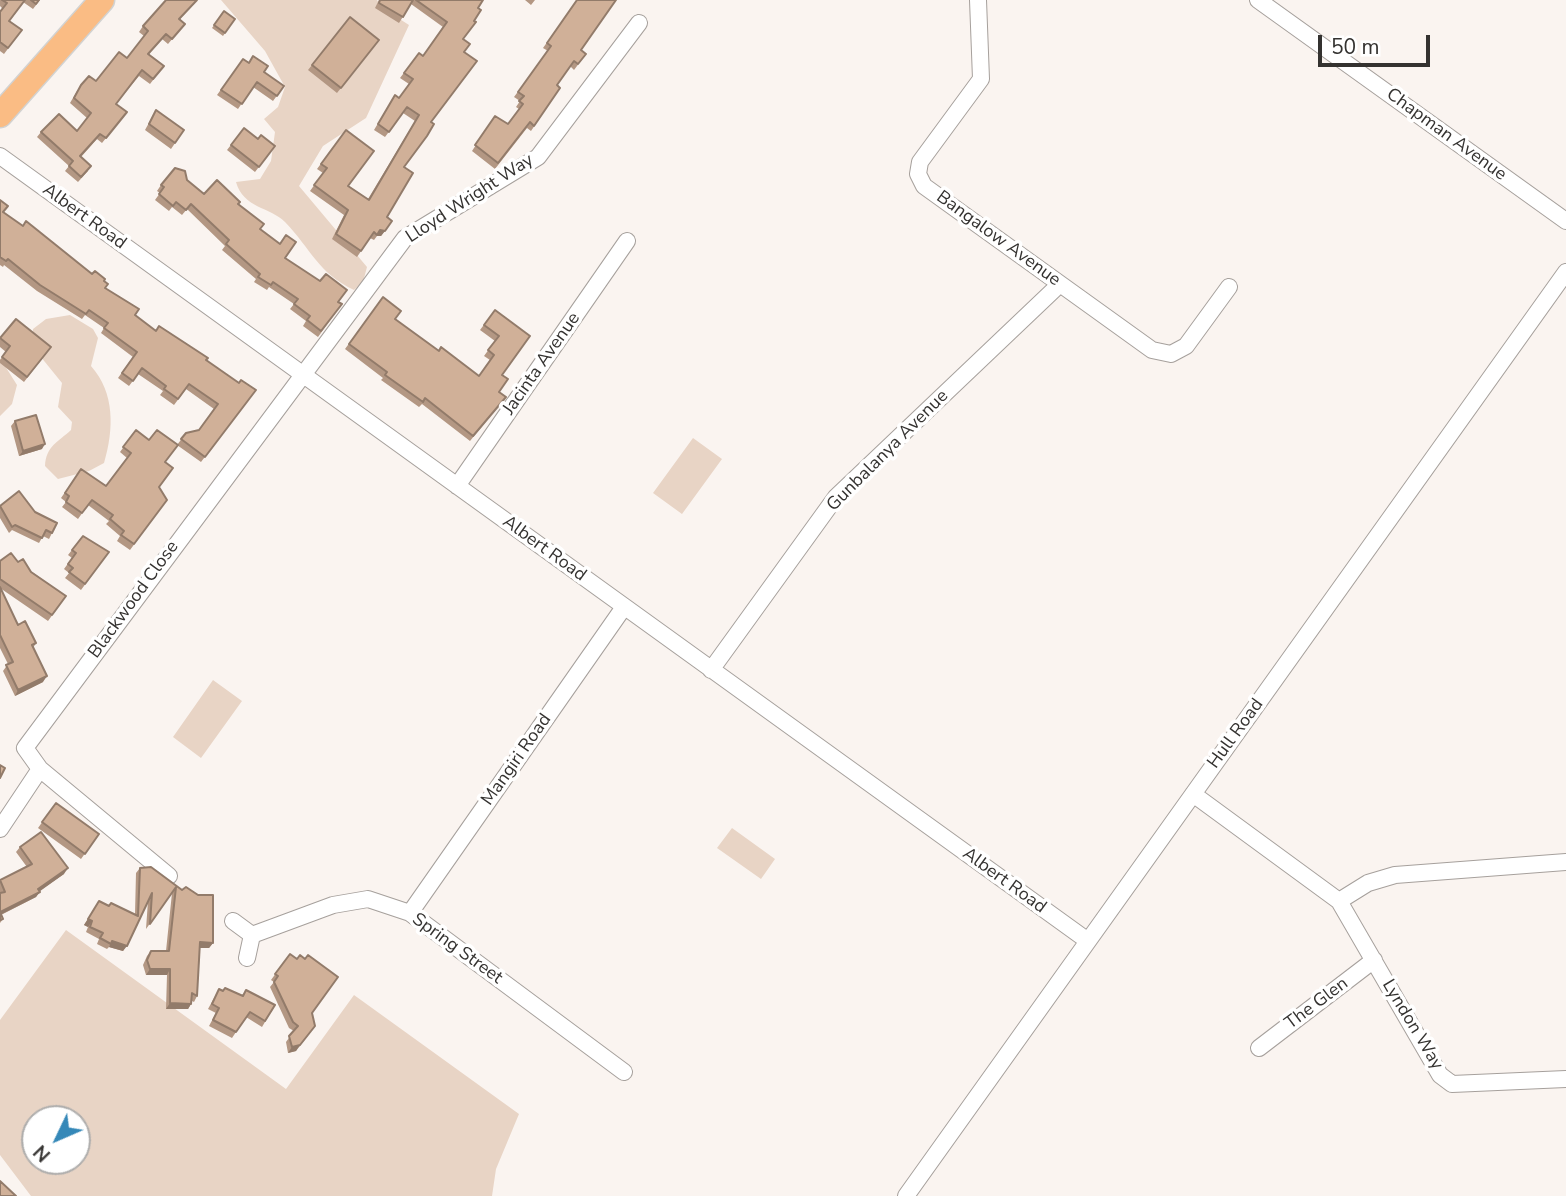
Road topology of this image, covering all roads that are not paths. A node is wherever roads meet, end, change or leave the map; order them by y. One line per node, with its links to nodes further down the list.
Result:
1 (102, 0): 5 (main road)
2 (978, 0): 10 (street, Bangalow Avenue)
3 (1258, 0): 7 (street, Chapman Avenue)
4 (639, 23): 12 (street, Lloyd Wright Way)
5 (0, 115)
6 (0, 156): 12 (street, Albert Road)
7 (1566, 220)
8 (627, 242): 13 (street, Jacinta Avenue)
9 (1566, 272): 17 (street, Hull Road)
10 (1060, 284): 11 (street, Bangalow Avenue); 15 (street, Gunbalanya Avenue)
11 (1229, 287)
12 (301, 374): 13 (street, Albert Road); 16 (street, Blackwood Close)
13 (457, 486): 14 (street, Albert Road)
14 (624, 607): 15 (street, Albert Road); 22 (street, Mangiri Road)
15 (711, 670): 25 (street, Albert Road)
16 (40, 769): 18 (street); 20 (street)
17 (1193, 794): 21 (street, Lyndon Way); 25 (street, Hull Road)
18 (0, 829)
19 (1566, 862): 21 (street)
20 (169, 876)
21 (1339, 901): 27 (street, Lyndon Way)
22 (410, 913): 24 (street, Spring Street); 29 (street, Spring Street)
23 (233, 921): 24 (street)
24 (252, 935): 26 (street)
25 (1088, 942): 31 (street, Hull Road)
26 (247, 958)
27 (1374, 960): 28 (street, The Glen); 30 (street, Lyndon Way)
28 (1259, 1048)
29 (624, 1072)
30 (1566, 1079)
31 (906, 1196)

